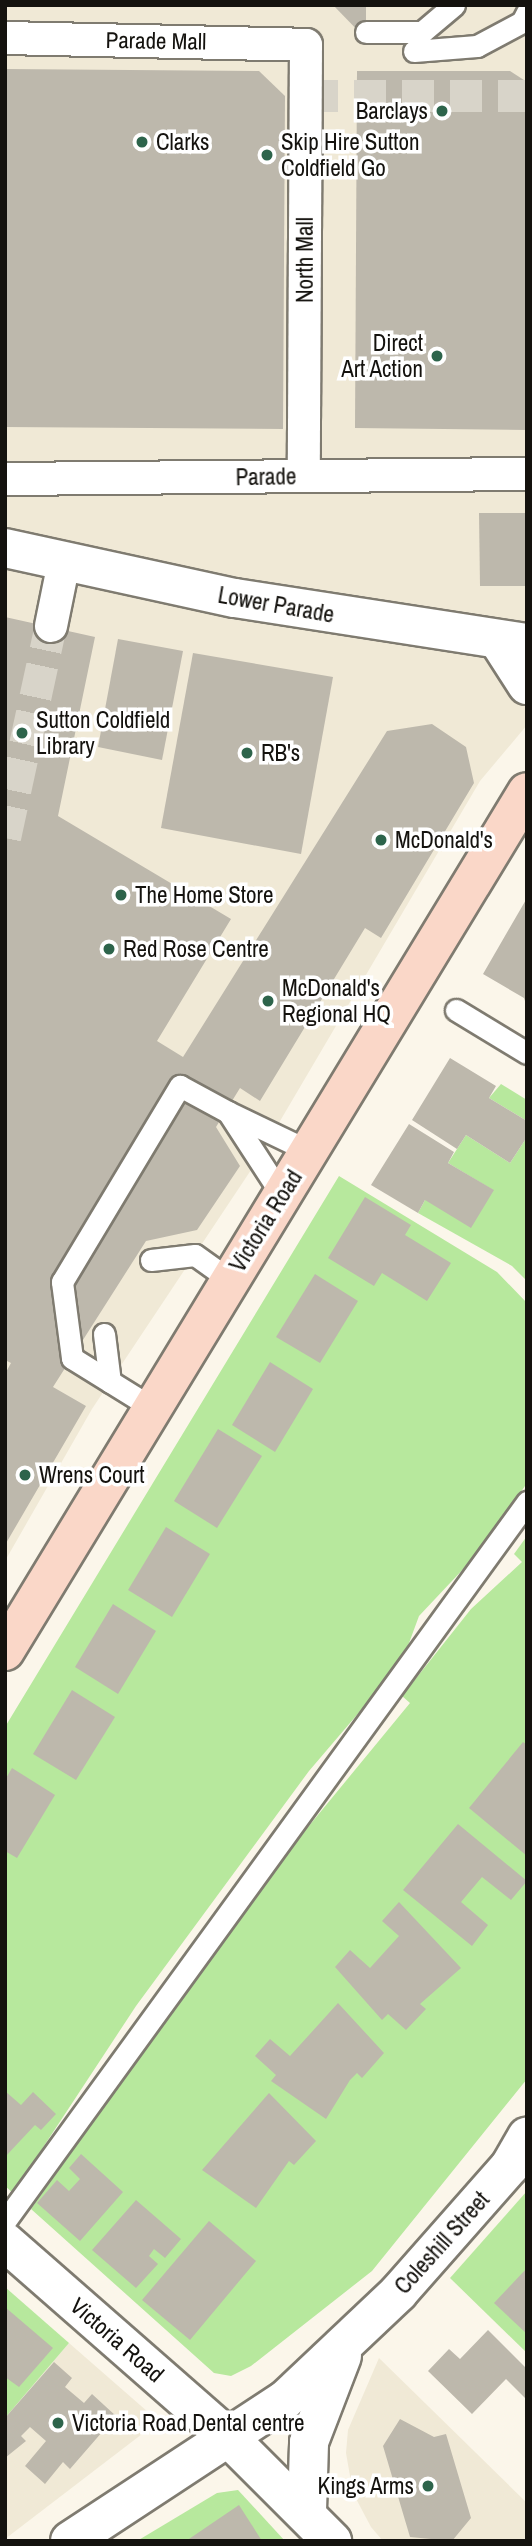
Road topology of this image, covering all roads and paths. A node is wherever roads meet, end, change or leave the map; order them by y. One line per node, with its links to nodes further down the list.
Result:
1 (454, 5): 3 (lane)
2 (527, 12): 6 (lane)
3 (366, 32)
4 (5, 38): 5 (street, Parade Mall)
5 (306, 44): 8 (street, North Mall)
6 (414, 51)
7 (527, 474): 8 (street, Parade)
8 (304, 476): 9 (street, Parade)
9 (5, 479)
10 (5, 548): 11 (street, Lower Parade)
11 (64, 562): 12 (street); 13 (street, Lower Parade)
12 (51, 626)
13 (513, 643): 14 (street, Lower Parade)
14 (527, 685)
15 (527, 792): 19 (main road, Victoria Road)
16 (456, 1010): 17 (lane)
17 (527, 1053)
18 (228, 1112): 19 (lane); 20 (lane); 24 (lane)
19 (309, 1151): 20 (main road, Victoria Road)
20 (282, 1195): 22 (main road, Victoria Road)
21 (151, 1260): 22 (lane)
22 (230, 1280): 25 (main road, Victoria Road)
23 (104, 1334): 24 (lane)
24 (110, 1382): 25 (lane)
25 (151, 1407): 27 (main road, Victoria Road)
26 (527, 1502): 29 (lane)
27 (5, 1651)
28 (527, 2137): 31 (street, Coleshill Street)
29 (5, 2221)
30 (5, 2242): 32 (street, Victoria Road)
31 (349, 2341): 32 (street, Coleshill Street); 33 (street, Coleshill Street)
32 (229, 2438): 33 (street, Victoria Road); 34 (street, Coleshill Street)
33 (307, 2511): 35 (street, Victoria Road)
34 (71, 2541)
35 (332, 2541)

